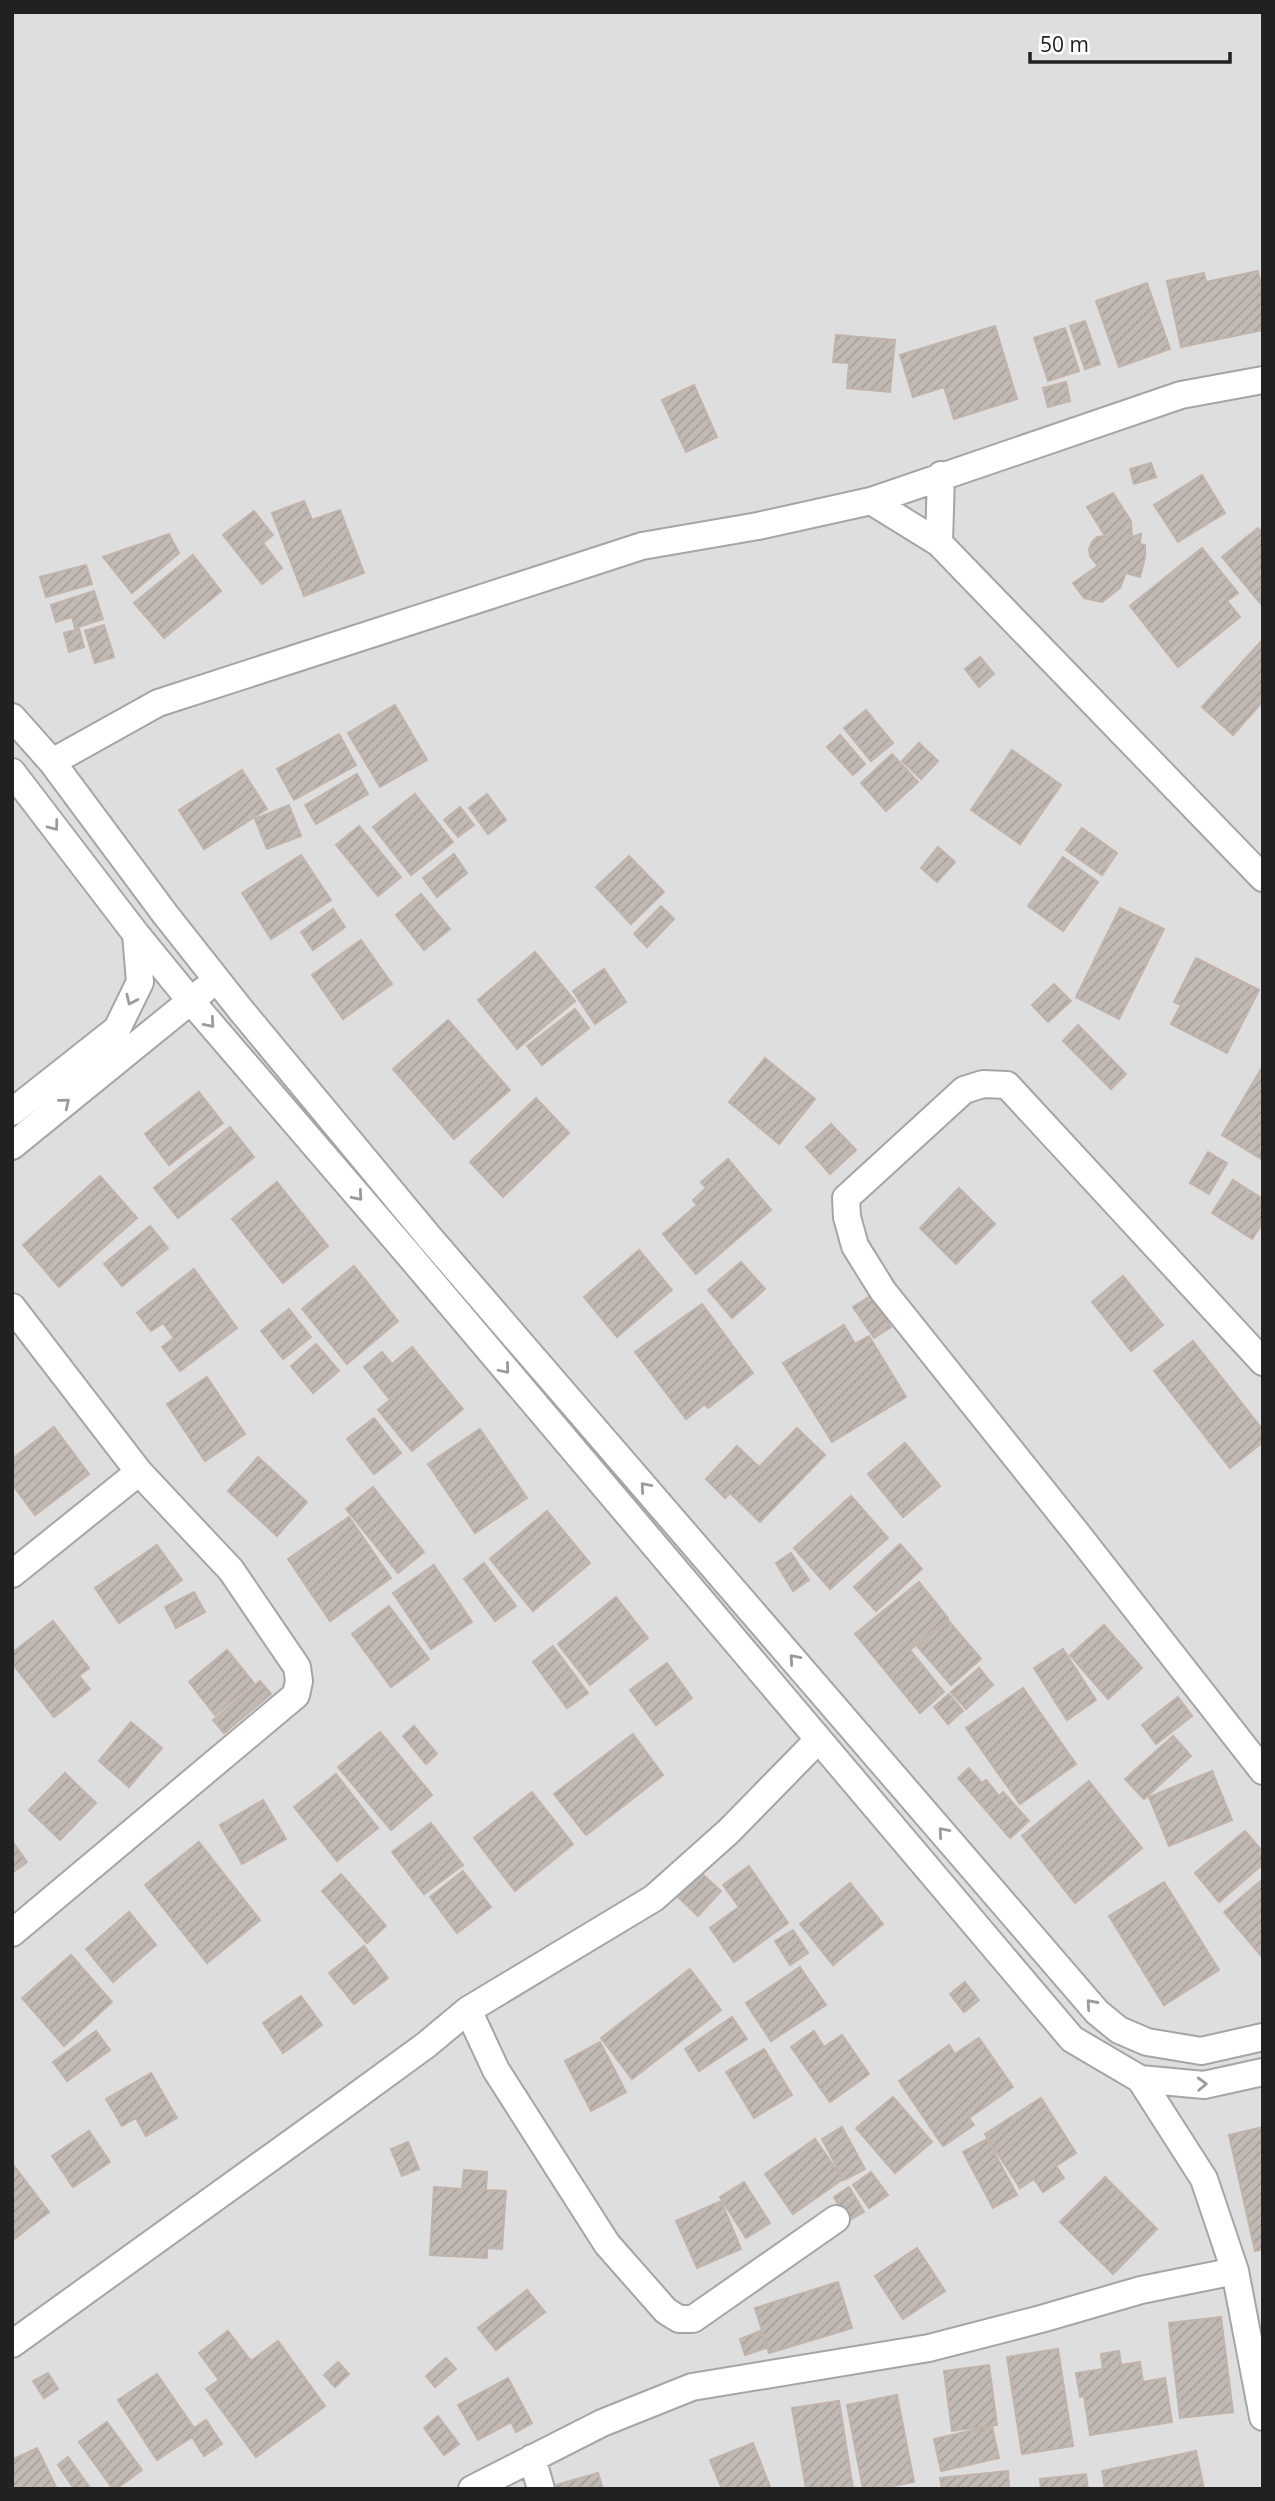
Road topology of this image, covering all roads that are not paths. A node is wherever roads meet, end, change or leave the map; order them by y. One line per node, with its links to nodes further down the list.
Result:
1 (1263, 380): 2 (street)
2 (941, 475): 3 (street); 4 (street)
3 (871, 501): 4 (street); 6 (street)
4 (939, 543): 8 (street)
5 (12, 717): 6 (street)
6 (52, 762): 10 (street)
7 (12, 772): 9 (street, one-way to 9)
8 (1263, 878)
9 (136, 934): 11 (street); 12 (street, one-way to 12)
10 (218, 981): 11 (street); 22 (street, one-way to 10)
11 (190, 1000): 13 (street, one-way to 11); 18 (street, one-way to 18)
12 (12, 1112)
13 (12, 1146)
14 (12, 1307): 16 (street)
15 (1263, 1362): 19 (street)
16 (139, 1472): 17 (street); 20 (street)
17 (12, 1574)
18 (818, 1740): 21 (street); 24 (street)
19 (1263, 1771)
20 (12, 1933)
21 (468, 2010): 25 (street); 27 (street)
22 (1263, 2037)
23 (1263, 2072): 24 (street, one-way to 23)
24 (1140, 2079): 26 (street)
25 (836, 2218)
26 (1235, 2270): 28 (street); 29 (street)
27 (12, 2344)
28 (1263, 2417)
29 (532, 2458): 30 (street); 31 (street)
30 (472, 2489)
31 (541, 2489)

